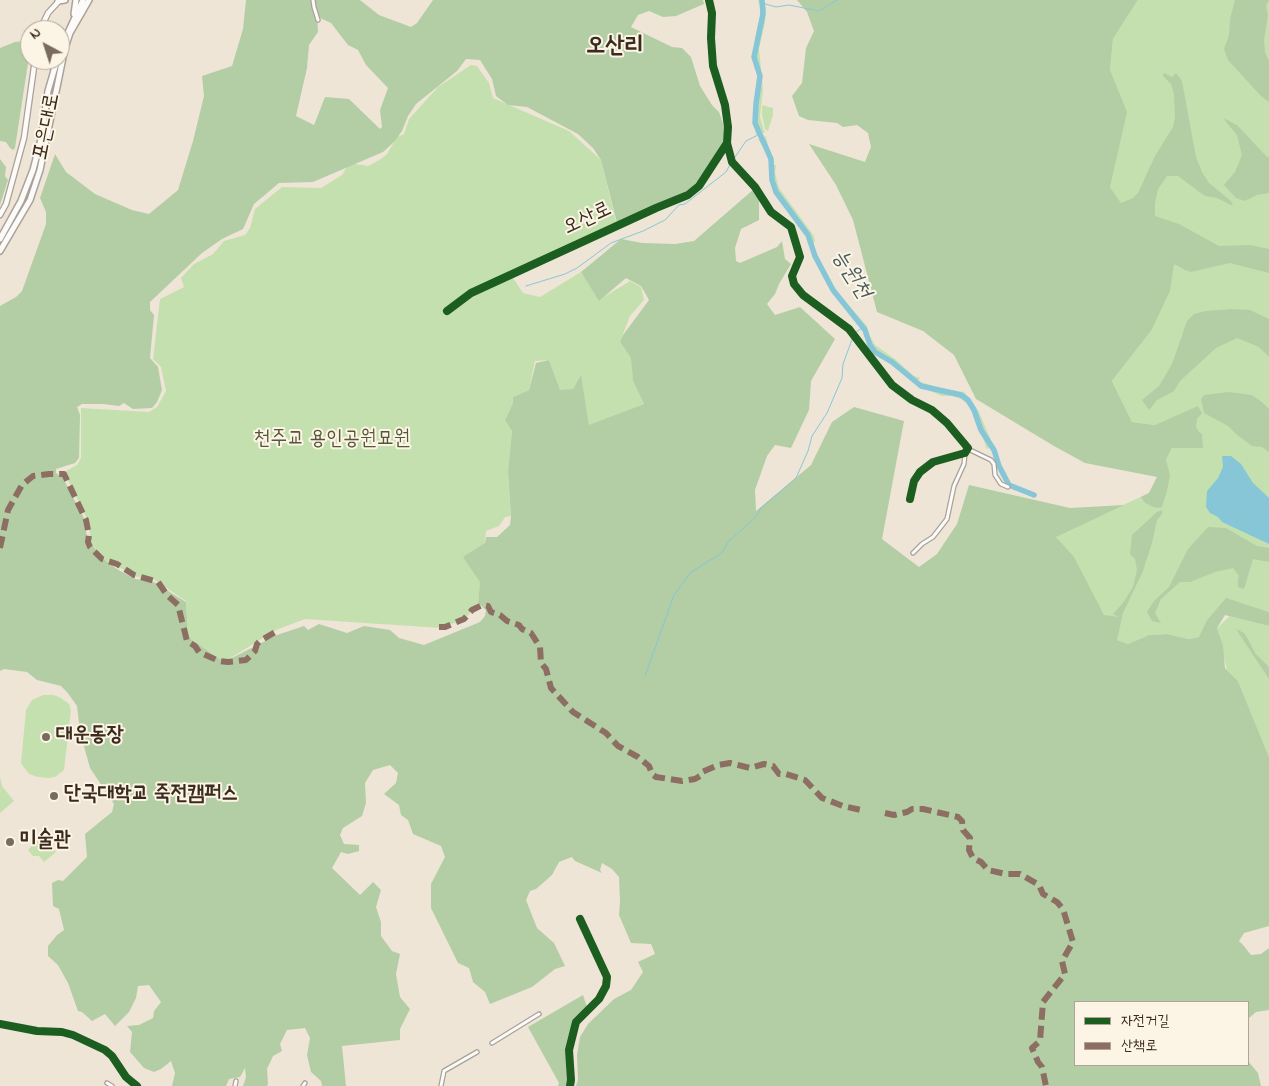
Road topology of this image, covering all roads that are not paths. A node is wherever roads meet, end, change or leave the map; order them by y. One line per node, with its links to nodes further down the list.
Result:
1 (66, 0): 7 (highway); 8 (highway)
2 (83, 0): 10 (highway, 포은대로)
3 (89, 0): 10 (highway, 포은대로)
4 (93, 0): 10 (highway)
5 (313, 0): 11 (street)
6 (709, 0): 15 (street)
7 (59, 1): 9 (main road)
8 (75, 2): 10 (highway)
9 (45, 20)
10 (75, 20): 12 (highway, 포은대로); 18 (highway, 포은대로)
11 (318, 20)
12 (70, 30)
13 (34, 70): 16 (main road)
14 (54, 70): 17 (highway, 포은대로)
15 (727, 143): 19 (street, 오산로); 20 (street)
16 (0, 215)
17 (0, 239)
18 (0, 251)
19 (447, 311)
20 (968, 449): 21 (street); 22 (street)
21 (964, 453): 23 (street); 24 (street)
22 (1008, 487)
23 (910, 499)
24 (913, 553)
25 (580, 918): 34 (street)
26 (538, 1014): 28 (street)
27 (0, 1024): 32 (street)
28 (492, 1043)
29 (477, 1052): 33 (street)
30 (107, 1082): 31 (street)
31 (112, 1086)
32 (137, 1086)
33 (441, 1086)
34 (570, 1086)

